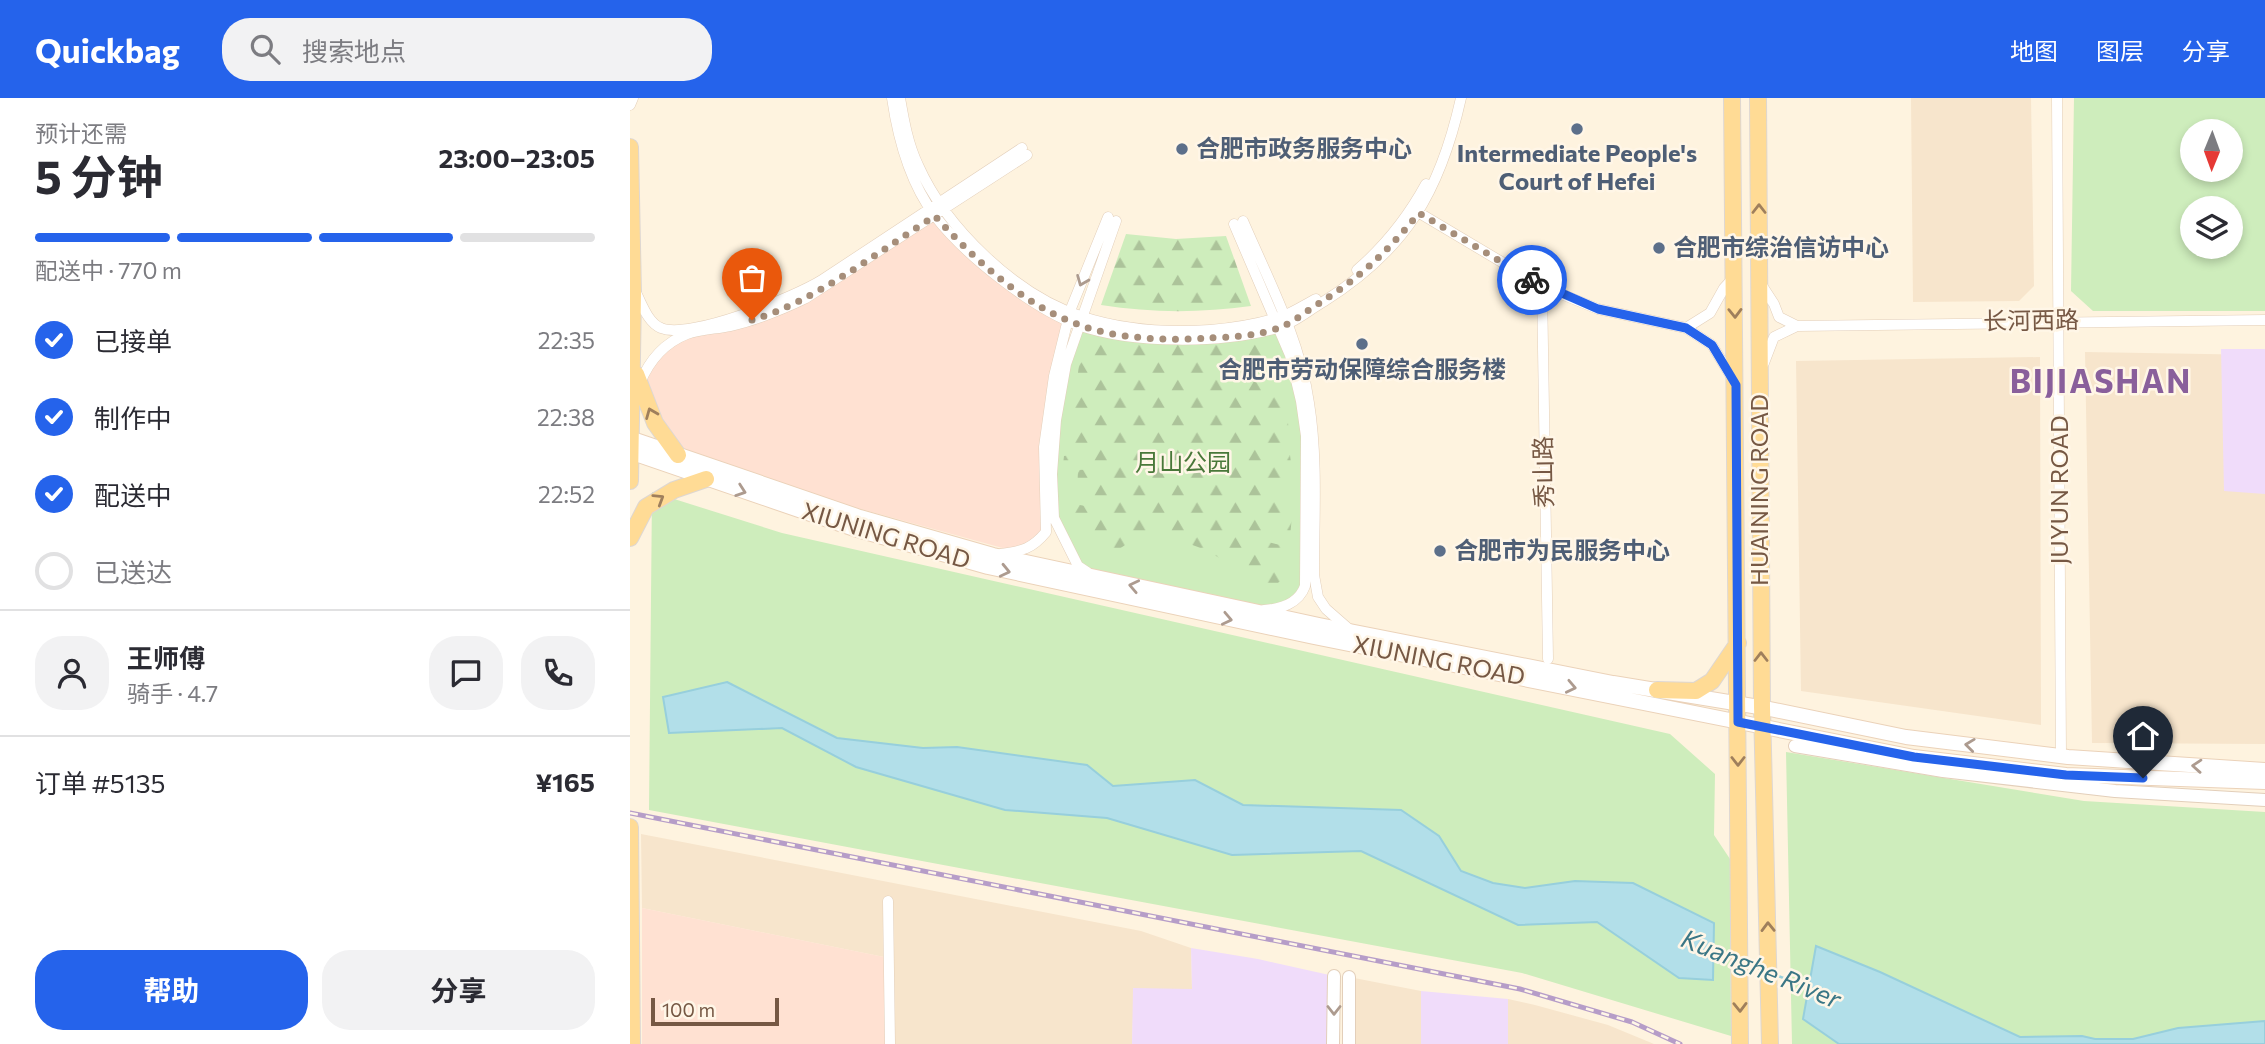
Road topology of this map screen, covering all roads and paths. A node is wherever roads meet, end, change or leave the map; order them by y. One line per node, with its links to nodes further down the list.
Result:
1 (633, 98): 9 (street)
2 (892, 98): 12 (street)
3 (900, 98): 12 (street)
4 (1455, 98): 13 (street)
5 (1461, 98): 13 (street)
6 (1732, 98): 15 (main road, HUAINING ROAD)
7 (1758, 98): 16 (main road, HUAINING ROAD, one-way to 7)
8 (2057, 98): 22 (street, JUYUN ROAD)
9 (630, 105)
10 (630, 147): 18 (main road)
11 (1024, 152): 12 (street)
12 (937, 209): 18 (street); 19 (street); 28 (street)
13 (1416, 210): 17 (street); 23 (street)
14 (1238, 223): 23 (street)
15 (1735, 277): 25 (street); 29 (main road, HUAINING ROAD, one-way to 29)
16 (1759, 280): 24 (street); 27 (main road, HUAINING ROAD)
17 (1542, 286): 25 (street); 40 (street, 秀山路)
18 (633, 287): 26 (main road)
19 (1068, 315): 21 (street); 21 (street, one-way to 19); 35 (street)
20 (2265, 320): 22 (street, 长河西路)
21 (1080, 321): 23 (street); 36 (street)
22 (2060, 321): 24 (street, 长河西路); 47 (street, JUYUN ROAD)
23 (1281, 322): 37 (street); 38 (street)
24 (1797, 326): 27 (street)
25 (1686, 328): 29 (street)
26 (632, 366): 28 (main road); 30 (main road)
27 (1759, 373): 43 (main road, HUAINING ROAD, one-way to 27)
28 (639, 383): 31 (main road, one-way to 28)
29 (1736, 385): 39 (main road, HUAINING ROAD)
30 (631, 445): 31 (main road, XIUNING ROAD); 32 (main road, XIUNING ROAD); 33 (main road)
31 (678, 455): 35 (main road, XIUNING ROAD)
32 (706, 479): 34 (main road, one-way to 32); 44 (main road, XIUNING ROAD, one-way to 44)
33 (630, 481)
34 (630, 538)
35 (993, 555): 36 (main road, XIUNING ROAD)
36 (1096, 578): 37 (main road, XIUNING ROAD, one-way to 36)
37 (1251, 611): 38 (main road, XIUNING ROAD)
38 (1350, 631): 41 (main road, XIUNING ROAD)
39 (1738, 643): 41 (main road); 42 (main road, HUAINING ROAD)
40 (1548, 659)
41 (1657, 690): 42 (main road, XIUNING ROAD)
42 (1738, 703): 43 (main road, XIUNING ROAD); 44 (main road, HUAINING ROAD)
43 (1762, 708): 45 (main road, HUAINING ROAD); 47 (main road, XIUNING ROAD, one-way to 43)
44 (1738, 722): 45 (main road, XIUNING ROAD); 59 (main road, HUAINING ROAD, one-way to 59)
45 (1762, 726): 49 (main road, XIUNING ROAD); 60 (main road, HUAINING ROAD, one-way to 45)
46 (1795, 746): 50 (street)
47 (2061, 756): 48 (main road, XIUNING ROAD, one-way to 47)
48 (2265, 770)
49 (2265, 782)
50 (2265, 800)
51 (630, 827): 55 (main road)
52 (888, 901): 56 (street)
53 (1334, 976): 57 (street, one-way to 57)
54 (1349, 977): 58 (street)
55 (632, 1044)
56 (890, 1044)
57 (1333, 1044)
58 (1349, 1044)
59 (1740, 1044)
60 (1770, 1044)

